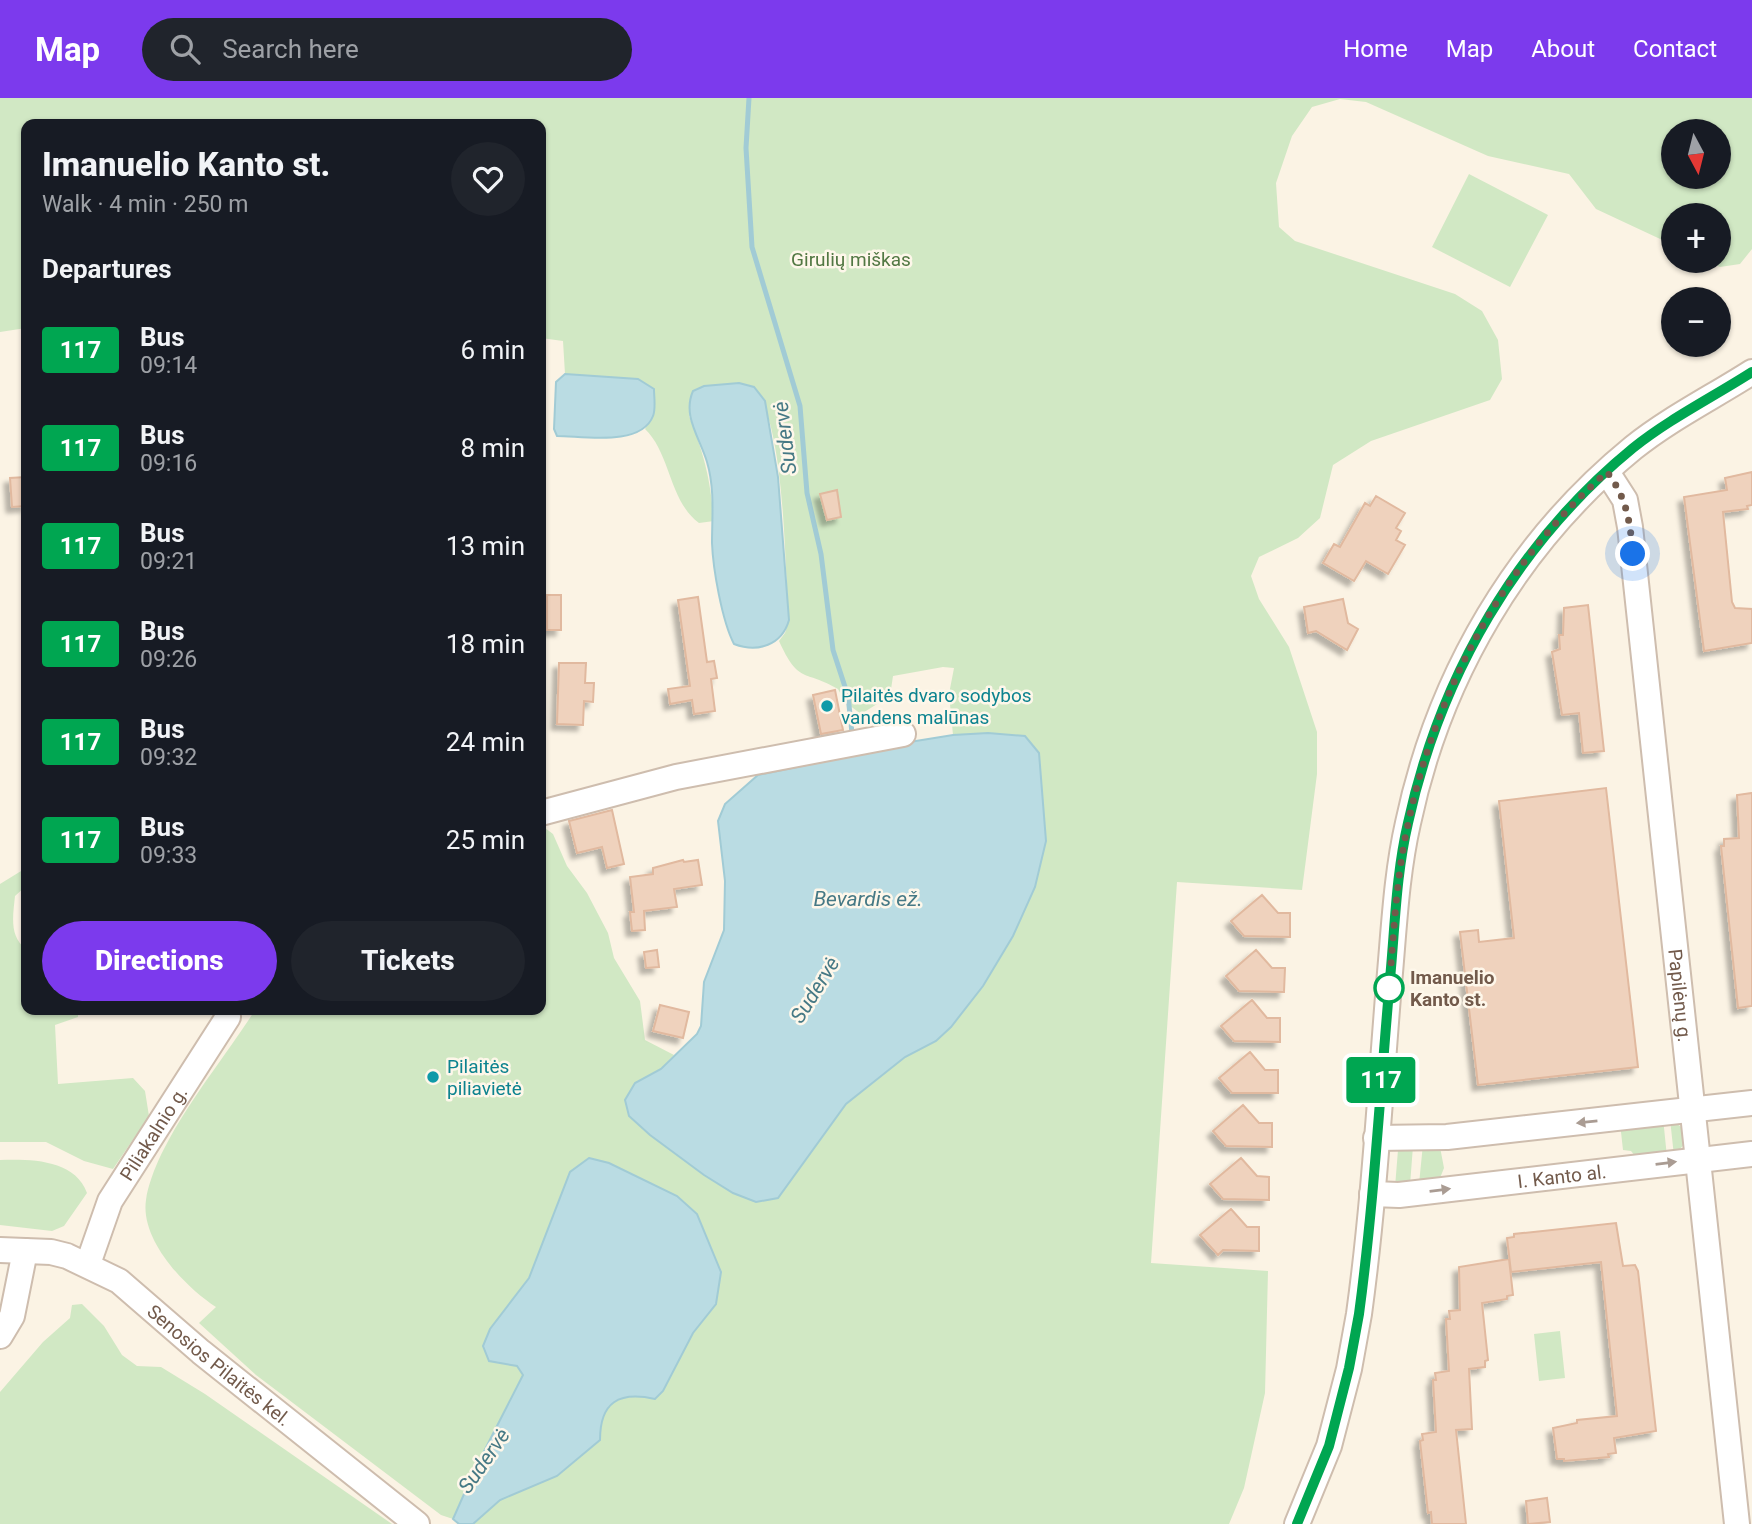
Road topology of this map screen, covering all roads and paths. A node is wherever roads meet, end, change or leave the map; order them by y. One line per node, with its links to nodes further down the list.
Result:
1 (1752, 372): 2 (street)
2 (1607, 472): 7 (street, Papilėnų g.); 8 (street)
3 (903, 734): 4 (street)
4 (546, 812)
5 (227, 1015): 14 (street, Piliakalnio g.)
6 (1752, 1103): 7 (street)
7 (1692, 1110): 8 (street, one-way to 8); 10 (street, Papilėnų g.)
8 (1376, 1138): 11 (street)
9 (1752, 1154): 10 (street, I. Kanto al.)
10 (1698, 1159): 11 (street, I. Kanto al., one-way to 10); 18 (street, Papilėnų g.)
11 (1372, 1194): 17 (street)
12 (0, 1250): 13 (street, Senosios Pilaitės kel.)
13 (25, 1251): 14 (street, Senosios Pilaitės kel.); 15 (street)
14 (88, 1264): 16 (street, Senosios Pilaitės kel.)
15 (0, 1336)
16 (417, 1524)
17 (1297, 1524)
18 (1737, 1524)

